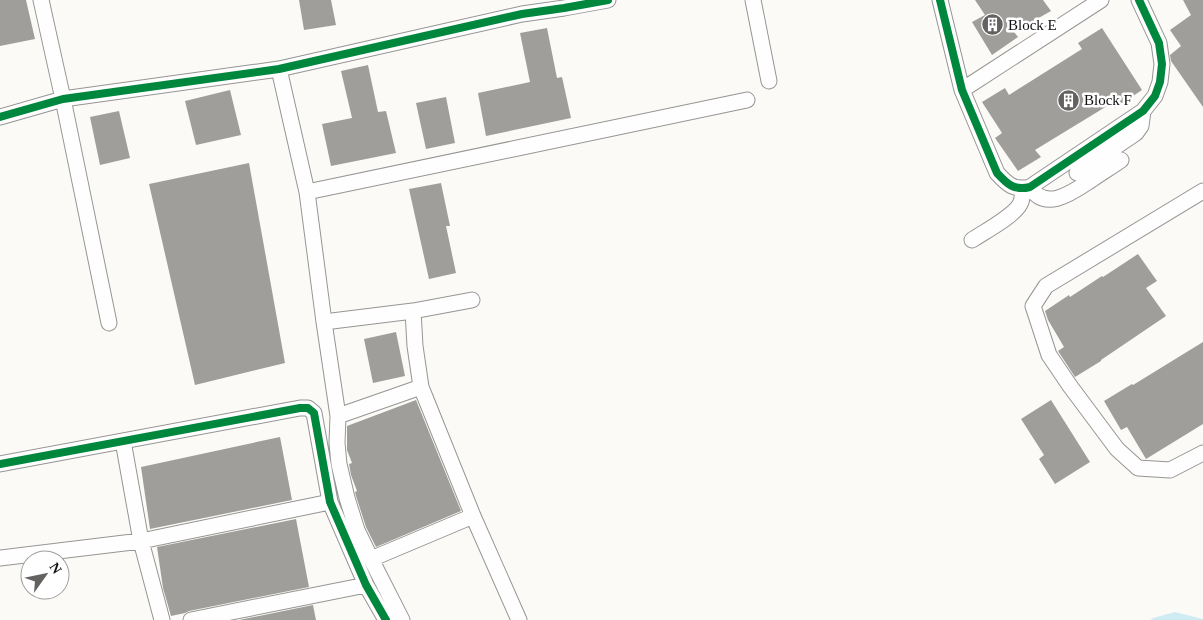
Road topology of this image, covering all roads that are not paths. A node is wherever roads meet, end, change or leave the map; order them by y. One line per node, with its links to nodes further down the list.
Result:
1 (41, 0): 10 (street)
2 (608, 0): 7 (street)
3 (753, 0): 8 (street)
4 (940, 0): 9 (street)
5 (1101, 0): 9 (street)
6 (1139, 0): 12 (street)
7 (279, 69): 10 (street); 18 (street)
8 (769, 81)
9 (962, 90): 16 (street)
10 (64, 99): 13 (street); 23 (street)
11 (747, 100): 18 (street)
12 (1143, 111): 15 (street); 16 (street)
13 (0, 117)
14 (1121, 160): 16 (street)
15 (1077, 173)
16 (1026, 188): 19 (street)
17 (1203, 191): 27 (street)
18 (307, 192): 22 (street)
19 (972, 240)
20 (472, 300): 21 (street)
21 (413, 311): 22 (street); 24 (street)
22 (324, 322): 25 (street)
23 (109, 323)
24 (422, 387): 25 (street); 30 (street)
25 (338, 416): 33 (street)
26 (123, 441): 28 (street); 29 (street); 31 (street)
27 (1203, 453)
28 (0, 464)
29 (330, 502): 31 (street); 34 (street)
30 (472, 516): 33 (street); 39 (street)
31 (142, 541): 32 (street); 35 (street)
32 (0, 558)
33 (371, 559): 38 (street)
34 (366, 585): 36 (street); 37 (street)
35 (162, 620)
36 (191, 620)
37 (386, 620)
38 (402, 620)
39 (519, 620)

